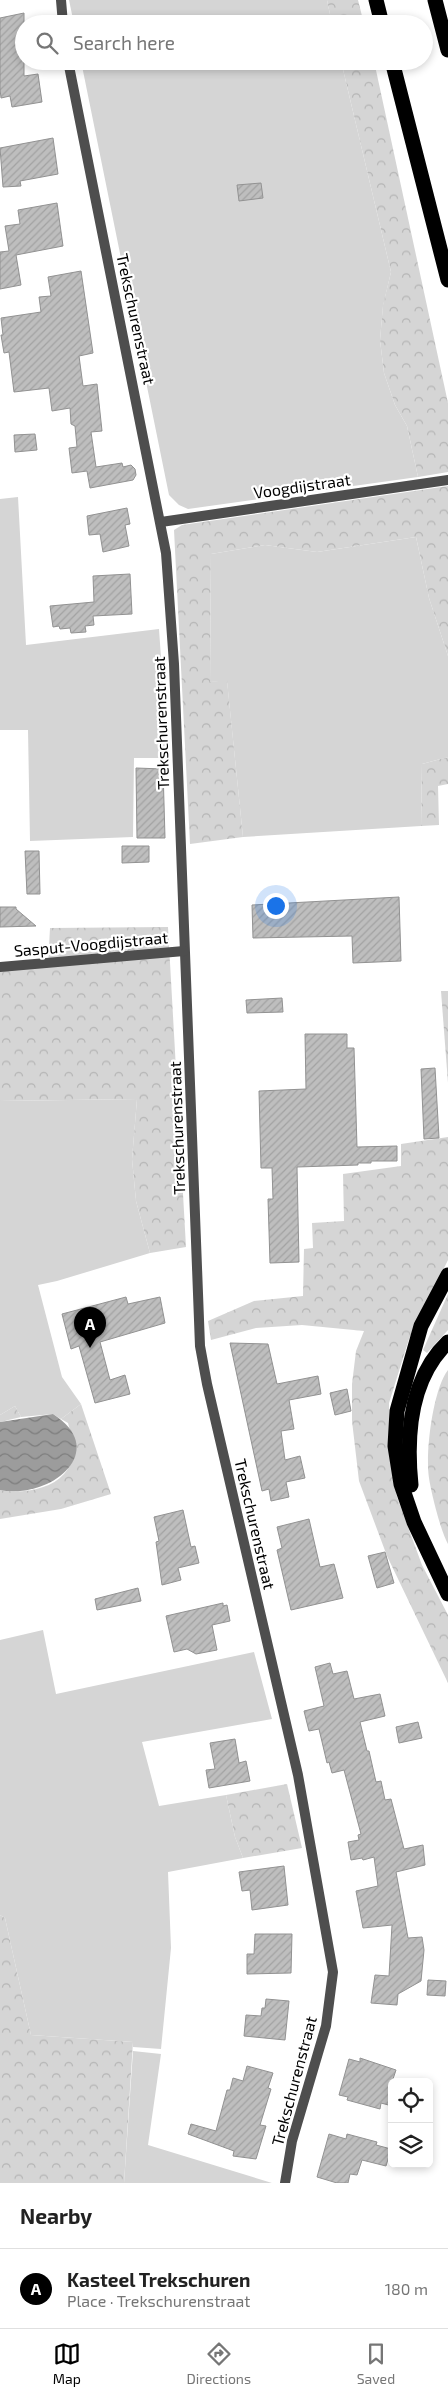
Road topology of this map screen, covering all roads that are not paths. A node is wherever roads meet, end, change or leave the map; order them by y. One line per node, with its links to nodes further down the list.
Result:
1 (60, 0): 4 (street)
2 (376, 0): 5 (highway)
3 (435, 0): 6 (highway)
4 (62, 15)
5 (380, 15)
6 (448, 50)
7 (70, 70): 11 (street, Trekschurenstraat)
8 (394, 70): 9 (highway)
9 (448, 280)
10 (448, 480): 11 (street, Voogdijstraat)
11 (161, 522): 12 (street, Trekschurenstraat)
12 (184, 952): 13 (street, Sasput-Voogdijstraat); 18 (street, Trekschurenstraat)
13 (0, 967)
14 (448, 1275): 16 (highway)
15 (448, 1342): 16 (highway)
16 (414, 1522): 17 (highway)
17 (448, 1594)
18 (285, 2183)

